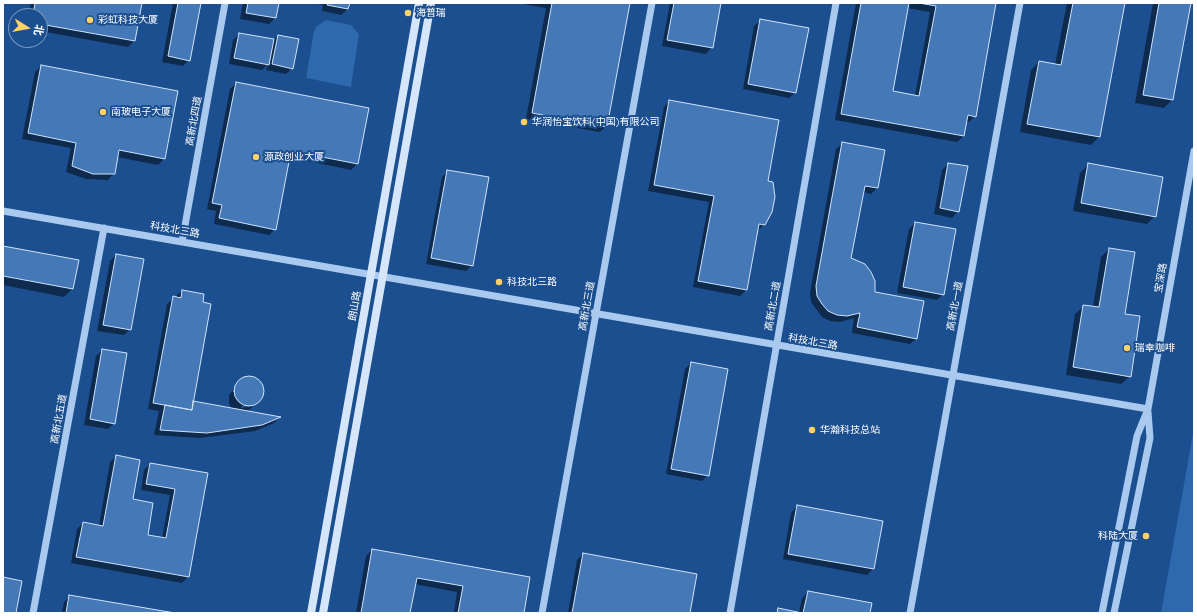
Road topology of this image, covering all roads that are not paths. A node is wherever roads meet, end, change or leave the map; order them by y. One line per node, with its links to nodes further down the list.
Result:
1 (225, 3): 10 (street, 高新北四道)
2 (418, 3): 11 (main road, 朗山路)
3 (431, 3): 12 (main road)
4 (652, 3): 13 (street, 高新北三道)
5 (836, 3): 14 (street, 高新北二道)
6 (1020, 3): 15 (street, 高新北一道)
7 (1194, 151): 16 (street, 宝深路)
8 (3, 211): 9 (street, 科技北三路)
9 (104, 228): 10 (street, 科技北三路); 17 (street, 高新北五道)
10 (182, 242): 11 (street, 科技北三路)
11 (370, 275): 12 (street, 科技北三路); 18 (main road, 朗山路)
12 (383, 277): 13 (street, 科技北三路); 19 (main road)
13 (596, 314): 14 (street, 科技北三路); 20 (street, 高新北三道)
14 (776, 345): 15 (street, 科技北三路); 21 (street, 高新北二道)
15 (953, 376): 16 (street, 科技北三路); 22 (street, 高新北一道)
16 (1148, 409): 23 (street, 宝深路); 24 (street, 宝深路)
17 (34, 613)
18 (310, 613)
19 (323, 613)
20 (542, 613)
21 (730, 613)
22 (910, 613)
23 (1102, 613)
24 (1114, 613)

